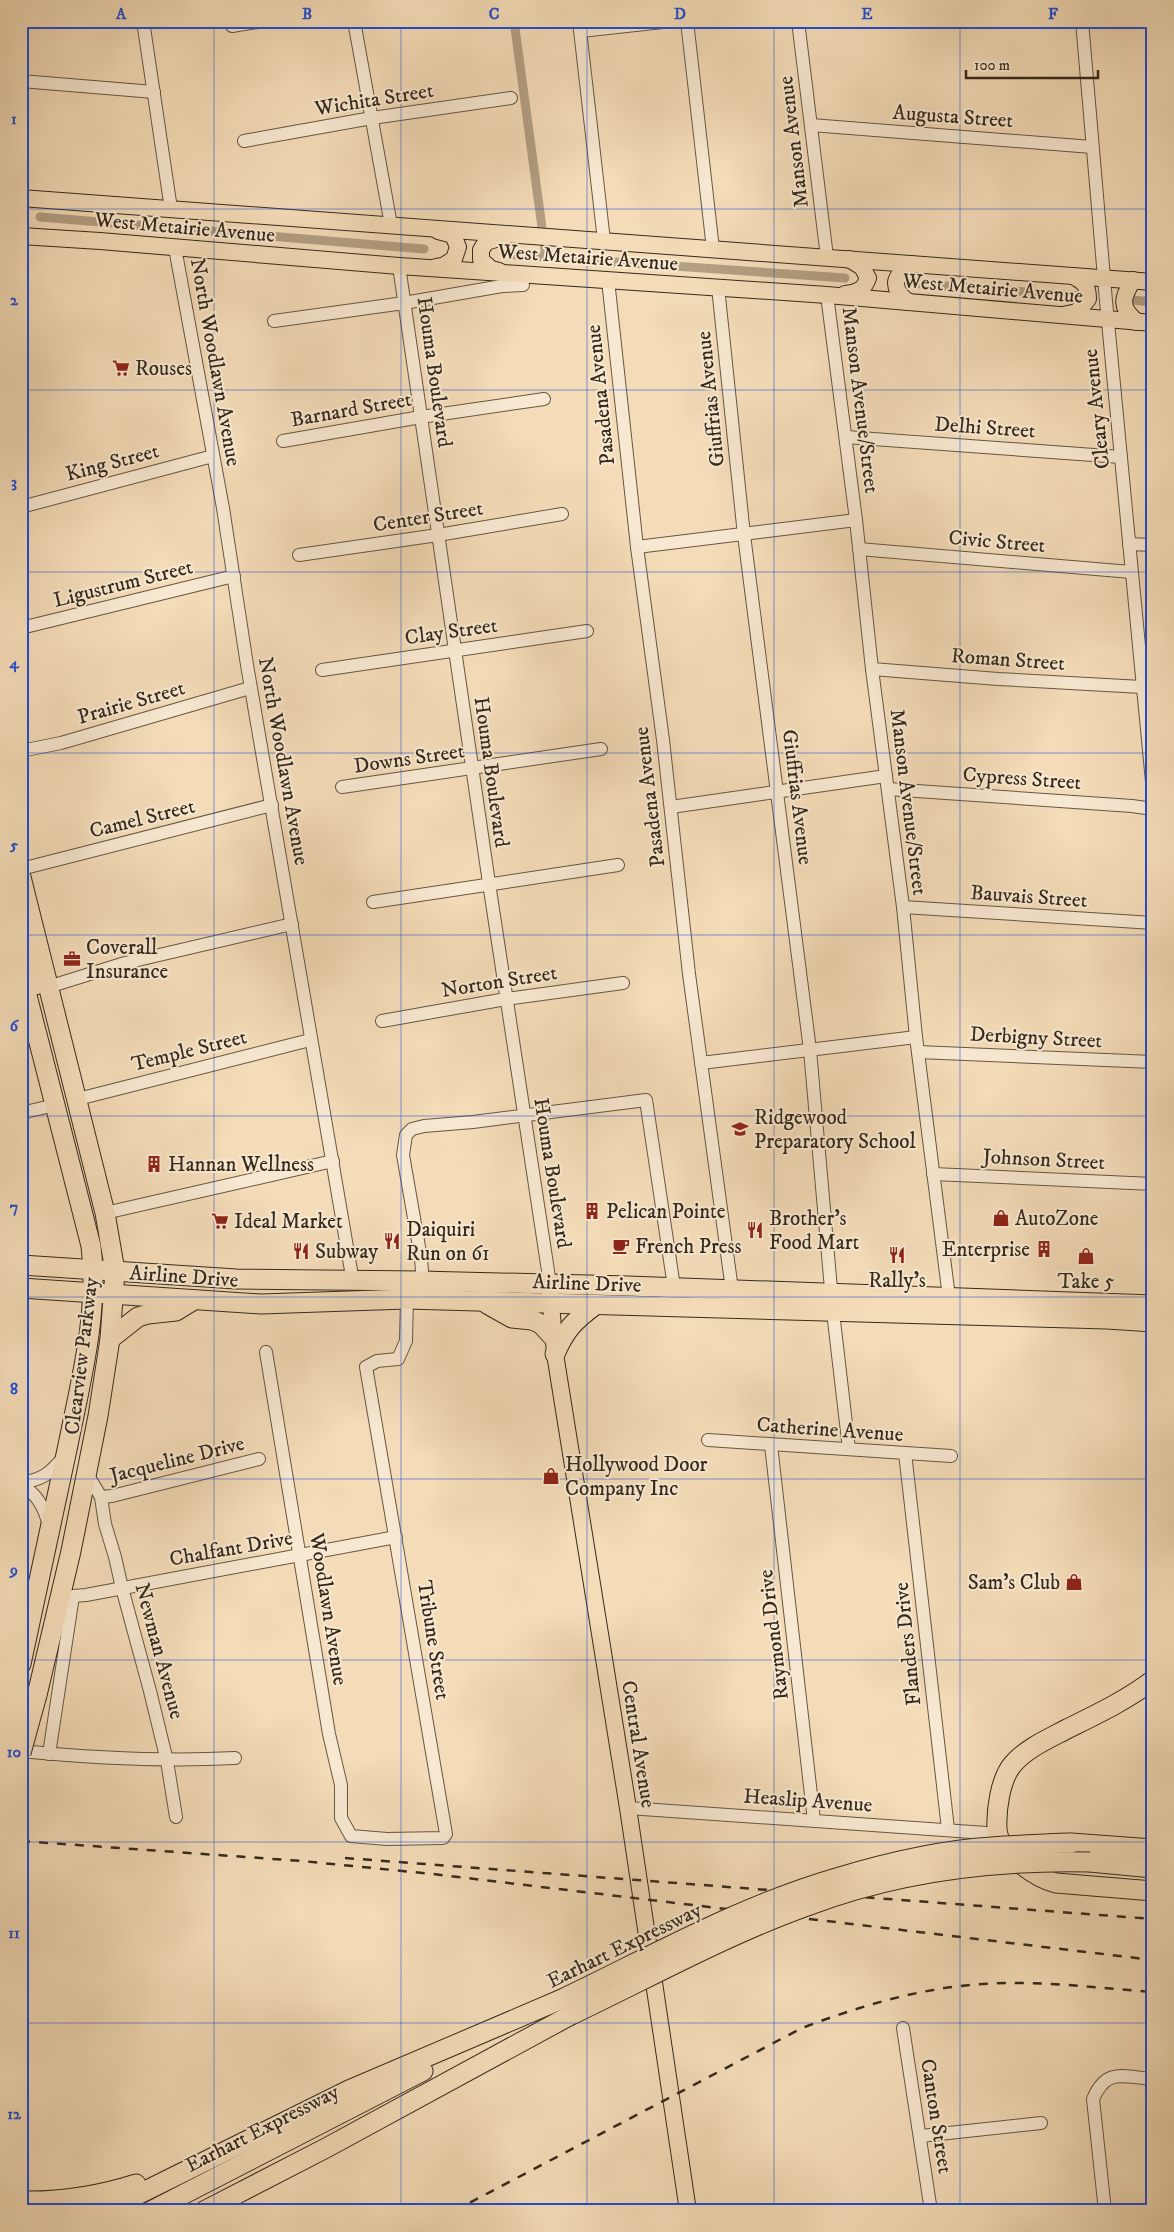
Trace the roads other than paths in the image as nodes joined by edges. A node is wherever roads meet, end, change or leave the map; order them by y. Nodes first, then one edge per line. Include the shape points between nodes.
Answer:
1 (143, 21) edge
2 (264, 21) edge
3 (354, 21) edge
4 (672, 21) edge
5 (687, 21) edge
6 (798, 21) edge
7 (1082, 21) edge
8 (232, 26) dead end
9 (580, 26) edge
10 (21, 81) edge
11 (154, 92) junction
12 (511, 98) dead end
13 (372, 118) junction
14 (811, 125) junction
15 (244, 141) dead end
16 (1092, 147) junction
17 (24, 199) edge
18 (171, 209) junction
19 (392, 224) junction
20 (426, 227) junction
21 (24, 235) edge
22 (523, 235) junction
23 (604, 241) junction
24 (175, 248) junction
25 (713, 249) junction
26 (826, 257) junction
27 (848, 259) junction
28 (912, 264) junction
29 (399, 266) junction
30 (427, 268) junction
31 (506, 273) junction
32 (1072, 276) junction
33 (1104, 278) junction
34 (608, 280) junction
35 (1133, 280) junction
36 (1153, 282) edge
37 (523, 285) dead end
38 (718, 287) junction
39 (832, 295) junction
40 (908, 302) junction
41 (404, 303) junction
42 (1061, 316) junction
43 (1108, 320) junction
44 (274, 321) dead end
45 (1145, 322) edge
46 (544, 399) dead end
47 (421, 417) junction
48 (846, 437) junction
49 (283, 441) dead end
50 (213, 456) junction
51 (1121, 458) junction
52 (21, 507) edge
53 (562, 514) dead end
54 (856, 520) junction
55 (438, 535) junction
56 (744, 535) junction
57 (1129, 544) junction
58 (1153, 545) edge
59 (637, 547) junction
60 (859, 550) junction
61 (299, 555) dead end
62 (1131, 572) junction
63 (234, 576) junction
64 (21, 628) edge
65 (587, 631) dead end
66 (454, 650) junction
67 (872, 669) junction
68 (322, 670) dead end
69 (1142, 687) junction
70 (250, 688) junction
71 (1149, 720) edge
72 (601, 749) dead end
73 (21, 751) edge
74 (472, 769) junction
75 (887, 782) junction
76 (342, 787) dead end
77 (777, 792) junction
78 (1153, 792) edge
79 (272, 805) junction
80 (671, 807) junction
81 (1153, 809) edge
82 (618, 864) dead end
83 (21, 869) edge
84 (21, 878) edge
85 (489, 883) junction
86 (373, 902) dead end
87 (903, 907) junction
88 (1153, 923) edge
89 (292, 924) junction
90 (21, 934) edge
91 (623, 983) dead end
92 (23, 984) edge
93 (48, 987) junction
94 (506, 999) junction
95 (382, 1021) dead end
96 (916, 1037) junction
97 (310, 1040) junction
98 (810, 1050) junction
99 (918, 1052) junction
100 (1153, 1062) edge
101 (701, 1063) junction
102 (78, 1099) junction
103 (55, 1105) junction
104 (21, 1113) edge
105 (524, 1114) junction
106 (333, 1161) junction
107 (933, 1174) junction
108 (1153, 1184) edge
109 (105, 1213) junction
110 (21, 1265) edge
111 (94, 1269) junction
112 (115, 1271) junction
113 (360, 1281) junction
114 (420, 1281) junction
115 (550, 1284) junction
116 (674, 1287) junction
117 (21, 1288) edge
118 (734, 1290) junction
119 (93, 1293) junction
120 (114, 1294) junction
121 (832, 1294) junction
122 (407, 1299) junction
123 (194, 1300) junction
124 (337, 1301) junction
125 (484, 1302) junction
126 (550, 1304) junction
127 (1153, 1305) edge
128 (594, 1306) junction
129 (950, 1306) junction
130 (732, 1310) junction
131 (833, 1312) junction
132 (1144, 1321) edge
133 (1153, 1327) edge
134 (110, 1340) junction
135 (554, 1346) junction
136 (266, 1352) dead end
137 (708, 1440) dead end
138 (772, 1445) junction
139 (849, 1449) junction
140 (905, 1453) junction
141 (65, 1456) junction
142 (951, 1456) dead end
143 (259, 1459) dead end
144 (87, 1474) junction
145 (21, 1484) edge
146 (101, 1497) junction
147 (50, 1532) junction
148 (396, 1537) junction
149 (300, 1556) junction
150 (122, 1588) junction
151 (21, 1664) edge
152 (1153, 1680) edge
153 (21, 1752) edge
154 (49, 1754) junction
155 (235, 1758) dead end
156 (167, 1761) junction
157 (628, 1808) junction
158 (176, 1817) dead end
159 (814, 1821) junction
160 (948, 1830) junction
161 (986, 1833) dead end
162 (387, 1839) joint
163 (1153, 1849) edge
164 (1153, 1868) edge
165 (1153, 1891) edge
166 (566, 2008) junction
167 (903, 2028) dead end
168 (1153, 2079) edge
169 (1041, 2123) dead end
170 (921, 2136) junction
171 (218, 2156) junction
172 (21, 2201) edge
173 (95, 2211) edge
174 (151, 2211) edge
175 (204, 2211) edge
176 (688, 2211) edge
177 (931, 2211) edge
178 (1105, 2211) edge

1 - 11 street
2 - 8 street
3 - 13 street
4 - 9 street
5 - 25 street
6 - 14 street, Manson Avenue
7 - 16 street, Cleary Avenue
9 - 23 street
10 - 11 street
11 - 18 street
12 - 13 street, Wichita Street
13 - 15 street, Wichita Street
13 - 19 street
14 - 16 street, Augusta Street
14 - 26 street, Manson Avenue
16 - 33 street, Cleary Avenue
17 - 18 main road, West Metairie Avenue
18 - 19 main road, West Metairie Avenue
19 - 20 main road, West Metairie Avenue
20 - 22 main road, West Metairie Avenue
20 - 30 main road via 453,236 458,247 454,259 443,266
21 - 24 main road, West Metairie Avenue
22 - 23 main road, West Metairie Avenue
22 - 31 main road via 500,236 486,242 481,250 481,260 491,269
23 - 25 main road, West Metairie Avenue
24 - 29 main road, West Metairie Avenue
24 - 50 street, North Woodlawn Avenue
25 - 26 main road, West Metairie Avenue
26 - 27 main road, West Metairie Avenue
27 - 28 main road, West Metairie Avenue
27 - 39 main road via 862,267 868,278 865,287 856,293
28 - 32 main road, West Metairie Avenue
28 - 40 main road via 902,270 895,285 900,296
29 - 30 main road, West Metairie Avenue
29 - 41 street, Houma Boulevard
30 - 31 main road, West Metairie Avenue
31 - 34 main road, West Metairie Avenue
32 - 33 main road, West Metairie Avenue
32 - 42 main road via 1085,283 1088,299 1077,312
33 - 35 main road, West Metairie Avenue
33 - 43 street, Cleary Avenue
34 - 38 main road, West Metairie Avenue
34 - 59 street, Pasadena Avenue
35 - 36 main road, West Metairie Avenue
35 - 45 main road via 1123,302 1129,315
37 - 41 street
38 - 39 main road, West Metairie Avenue
38 - 56 street, Giuffrias Avenue
39 - 40 main road, West Metairie Avenue
39 - 48 street, Manson Avenue/Street
40 - 42 main road, West Metairie Avenue
41 - 44 street
41 - 47 street, Houma Boulevard
42 - 43 main road, West Metairie Avenue
43 - 45 main road, West Metairie Avenue
43 - 51 street, Cleary Avenue
46 - 47 street, Barnard Street
47 - 49 street, Barnard Street
47 - 55 street, Houma Boulevard
48 - 51 street, Delhi Street
48 - 54 street, Manson Avenue/Street
50 - 52 street, King Street
50 - 63 street, North Woodlawn Avenue
51 - 57 street, Cleary Avenue
53 - 55 street, Center Street
54 - 56 street
54 - 60 street, Manson Avenue/Street
55 - 61 street, Center Street
55 - 66 street, Houma Boulevard
56 - 59 street
56 - 77 street, Giuffrias Avenue
57 - 58 street
57 - 62 street, Cleary Avenue
59 - 80 street, Pasadena Avenue
60 - 62 street, Civic Street
60 - 67 street, Manson Avenue/Street
62 - 69 street, Cleary Avenue
63 - 64 street, Ligustrum Street
63 - 70 street, North Woodlawn Avenue
65 - 66 street, Clay Street
66 - 68 street, Clay Street
66 - 74 street, Houma Boulevard
67 - 69 street, Roman Street
67 - 75 street, Manson Avenue/Street
69 - 71 street, Cleary Avenue
70 - 73 street, Prairie Street via 61,743
70 - 79 street, North Woodlawn Avenue
71 - 78 street, Cleary Avenue
72 - 74 street, Downs Street
74 - 76 street, Downs Street
74 - 85 street, Houma Boulevard
75 - 77 street, Cypress Street
75 - 81 street, Cypress Street
75 - 87 street, Manson Avenue/Street
77 - 80 street, Cypress Street
77 - 98 street, Giuffrias Avenue
79 - 83 street, Camel Street
79 - 89 street, North Woodlawn Avenue
80 - 101 street, Pasadena Avenue
82 - 85 street
84 - 93 highway, Clearview Parkway
85 - 86 street
85 - 94 street, Houma Boulevard
87 - 88 street, Bauvais Street
87 - 96 street, Manson Avenue/Street
89 - 93 street via 125,963
89 - 97 street, North Woodlawn Avenue
90 - 93 highway via 34,982 38,987
91 - 94 street, Norton Street
92 - 103 highway, Clearview Parkway
93 - 102 highway, Clearview Parkway
94 - 95 street, Norton Street
94 - 105 street, Houma Boulevard
96 - 98 street
96 - 99 street, Manson Avenue/Street
97 - 102 street, Temple Street
97 - 106 street, North Woodlawn Avenue
98 - 101 street
98 - 121 street, Giuffrias Avenue
99 - 100 street, Derbigny Street
99 - 107 street, Manson Avenue/Street
101 - 118 street, Pasadena Avenue
102 - 109 highway, Clearview Parkway
103 - 104 street
103 - 111 highway, Clearview Parkway
105 - 114 street via 424,1126 412,1129 406,1136 403,1155 421,1258
105 - 115 street, Houma Boulevard
105 - 116 street via 647,1101
106 - 109 street
106 - 113 street, North Woodlawn Avenue
107 - 108 street, Johnson Street
107 - 129 street, Manson Avenue/Street
109 - 112 highway, Clearview Parkway
110 - 111 highway, Airline Drive
111 - 112 highway, Airline Drive
111 - 119 highway, Clearview Parkway
112 - 113 highway, Airline Drive via 236,1279
112 - 120 highway, Clearview Parkway
113 - 114 highway, Airline Drive
113 - 124 highway via 339,1293
114 - 115 highway, Airline Drive
115 - 116 highway, Airline Drive
115 - 126 main road, Central Avenue
116 - 118 highway, Airline Drive
117 - 119 highway, Airline Drive
118 - 121 highway, Airline Drive
118 - 130 street, Pasadena Avenue
119 - 120 highway, Airline Drive
119 - 141 highway, Clearview Parkway via 89,1334
120 - 123 highway, Airline Drive
120 - 134 highway, Clearview Parkway
121 - 129 highway, Airline Drive
121 - 131 street, Giuffrias Avenue
122 - 124 highway, Airline Drive
122 - 125 highway, Airline Drive
122 - 148 street, Tribune Street via 406,1341 398,1359 377,1361 366,1367
123 - 124 highway, Airline Drive via 261,1304
123 - 134 highway via 176,1311 138,1317
125 - 126 highway, Airline Drive
125 - 135 highway via 512,1318 541,1324
126 - 128 highway, Airline Drive
126 - 135 main road, Central Avenue
127 - 129 highway, Airline Drive
128 - 130 highway, Airline Drive
128 - 135 highway via 575,1320
129 - 131 highway, Airline Drive
129 - 132 highway, Airline Drive
130 - 131 highway, Airline Drive
131 - 139 street, Giuffrias Avenue
132 - 133 highway, Airline Drive
134 - 144 highway, Clearview Parkway
135 - 157 main road, Central Avenue
136 - 149 street, Woodlawn Avenue
137 - 138 street, Catherine Avenue
138 - 139 street, Catherine Avenue
138 - 159 street, Raymond Drive
139 - 140 street, Catherine Avenue
140 - 142 street, Catherine Avenue
140 - 160 street, Flanders Drive
141 - 145 street via 49,1474
141 - 147 highway, Clearview Parkway
143 - 146 street, Jacqueline Drive
144 - 146 street, Jacqueline Drive
144 - 153 highway, Clearview Parkway, bridge
145 - 147 street via 41,1502
146 - 150 street, Newman Avenue
147 - 151 highway, Clearview Parkway
148 - 149 street, Chalfant Drive
148 - 162 street, Tribune Street via 446,1834 444,1838
149 - 150 street, Chalfant Drive
149 - 162 street, Woodlawn Avenue via 340,1785 341,1818 351,1836
150 - 154 street, Chalfant Drive via 73,1596
150 - 156 street, Newman Avenue
152 - 165 highway via 1036,1745 1012,1765 1001,1790 996,1813 997,1834 1004,1848 1044,1880 1056,1884
153 - 154 street
154 - 156 street
155 - 156 street
156 - 158 street, Newman Avenue
157 - 159 street, Heaslip Avenue
157 - 176 main road, Central Avenue
159 - 160 street, Heaslip Avenue
160 - 161 street, Heaslip Avenue
163 - 166 highway, Earhart Expressway, bridge via 1071,1843 990,1847 933,1855 835,1878 728,1919
164 - 166 highway, Earhart Expressway, bridge via 1045,1861 932,1872 882,1883 808,1905
166 - 171 highway via 349,2090
166 - 174 highway, Earhart Expressway
166 - 175 highway, Earhart Expressway via 326,2148
167 - 170 street, Canton Street
168 - 178 street via 1107,2078 1093,2099
169 - 170 street
170 - 177 street, Canton Street
171 - 172 highway via 114,2191 75,2199
171 - 173 highway via 125,2201

